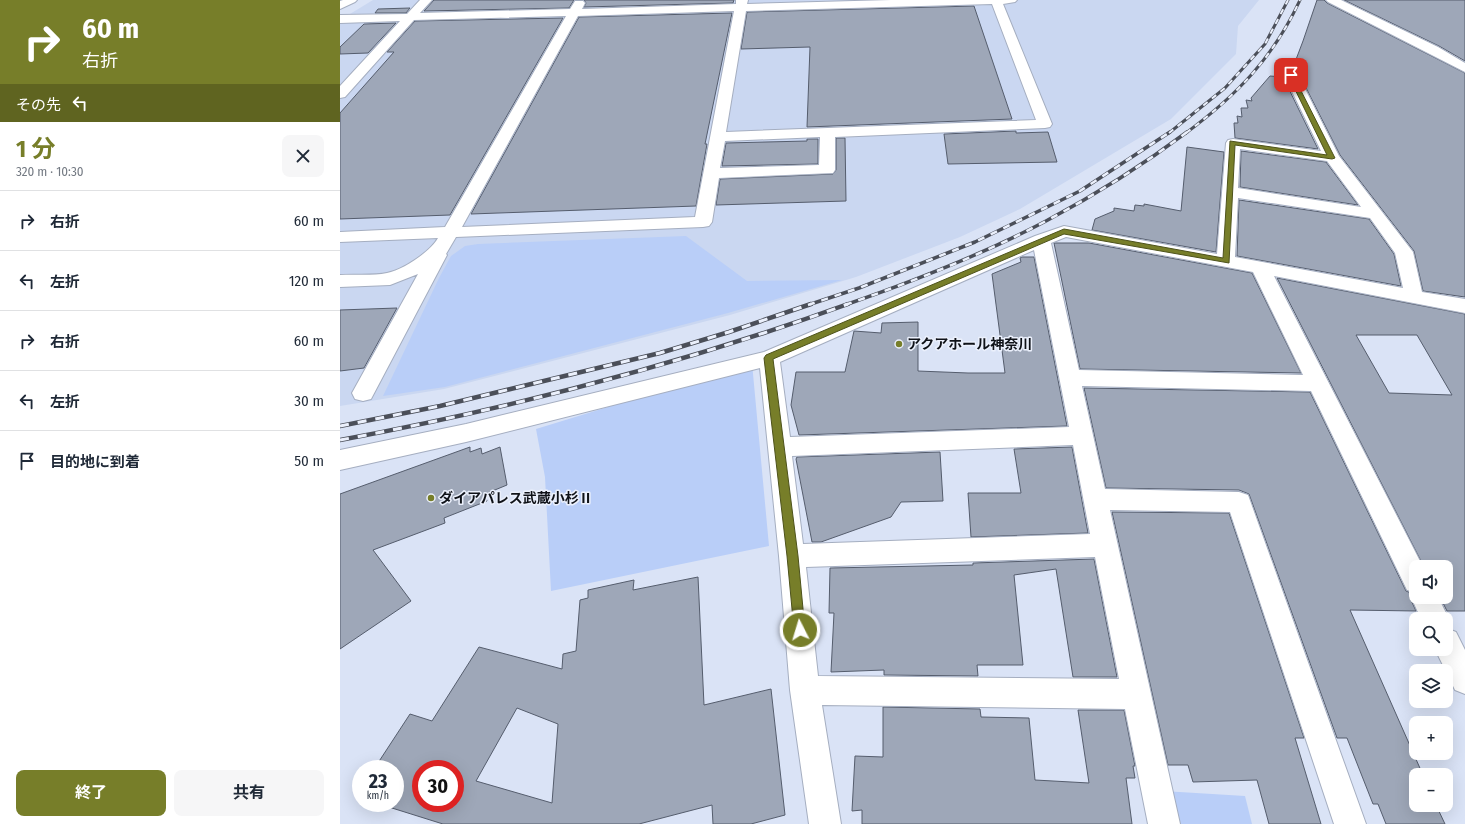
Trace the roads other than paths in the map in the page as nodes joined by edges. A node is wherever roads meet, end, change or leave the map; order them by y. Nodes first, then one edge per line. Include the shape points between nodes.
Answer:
1 (351, 0) edge
2 (426, 0) edge
3 (996, 0) edge
4 (1011, 0) edge
5 (1332, 0) edge
6 (903, 2) edge
7 (742, 4) edge
8 (340, 6) edge
9 (577, 6) edge
10 (411, 17) junction
11 (340, 19) edge
12 (1465, 68) edge
13 (1291, 75) dead end
14 (345, 84) edge
15 (340, 94) edge
16 (828, 133) junction
17 (718, 137) junction
18 (1332, 158) junction
19 (712, 173) junction
20 (1230, 192) junction
21 (1374, 214) junction
22 (340, 237) edge
23 (445, 240) junction
24 (1041, 240) junction
25 (1226, 261) junction
26 (1260, 267) junction
27 (340, 281) edge
28 (1414, 296) junction
29 (1465, 306) edge
30 (769, 358) junction
31 (1070, 378) junction
32 (1317, 383) junction
33 (363, 394) dead end
34 (1082, 436) junction
35 (779, 447) junction
36 (340, 460) edge
37 (1095, 499) junction
38 (1105, 545) junction
39 (792, 556) junction
40 (1409, 567) edge
41 (1453, 643) edge
42 (1465, 645) edge
43 (1453, 656) edge
44 (1465, 680) edge
45 (805, 690) junction
46 (1136, 694) junction
47 (825, 824) edge
48 (1164, 824) edge
49 (1350, 824) edge

1 - 8 street
2 - 10 street
3 - 4 street
3 - 6 street
3 - 16 street via 1045,124
5 - 12 street
6 - 7 street
7 - 9 street
7 - 17 street
9 - 10 street
9 - 23 street
10 - 11 street
10 - 14 street
13 - 18 street
14 - 15 street
16 - 17 street
16 - 19 street via 827,170
17 - 19 street
18 - 20 street via 1232,143
18 - 21 street
19 - 23 street via 704,222
20 - 21 street
20 - 25 street
21 - 28 street via 1404,252
22 - 23 street
23 - 27 street via 414,269 390,278
23 - 33 street
24 - 25 street via 1064,231
24 - 30 street
24 - 31 street
25 - 26 street
26 - 28 street
26 - 32 street
28 - 29 street
30 - 35 street
30 - 36 street via 466,433
31 - 32 street
31 - 34 street
32 - 40 street
34 - 35 street
34 - 37 street
35 - 39 street
37 - 38 street
37 - 49 street via 1239,502
38 - 39 street
38 - 46 street
39 - 45 street
41 - 42 street
43 - 44 street
45 - 46 street
45 - 47 street
46 - 48 street

